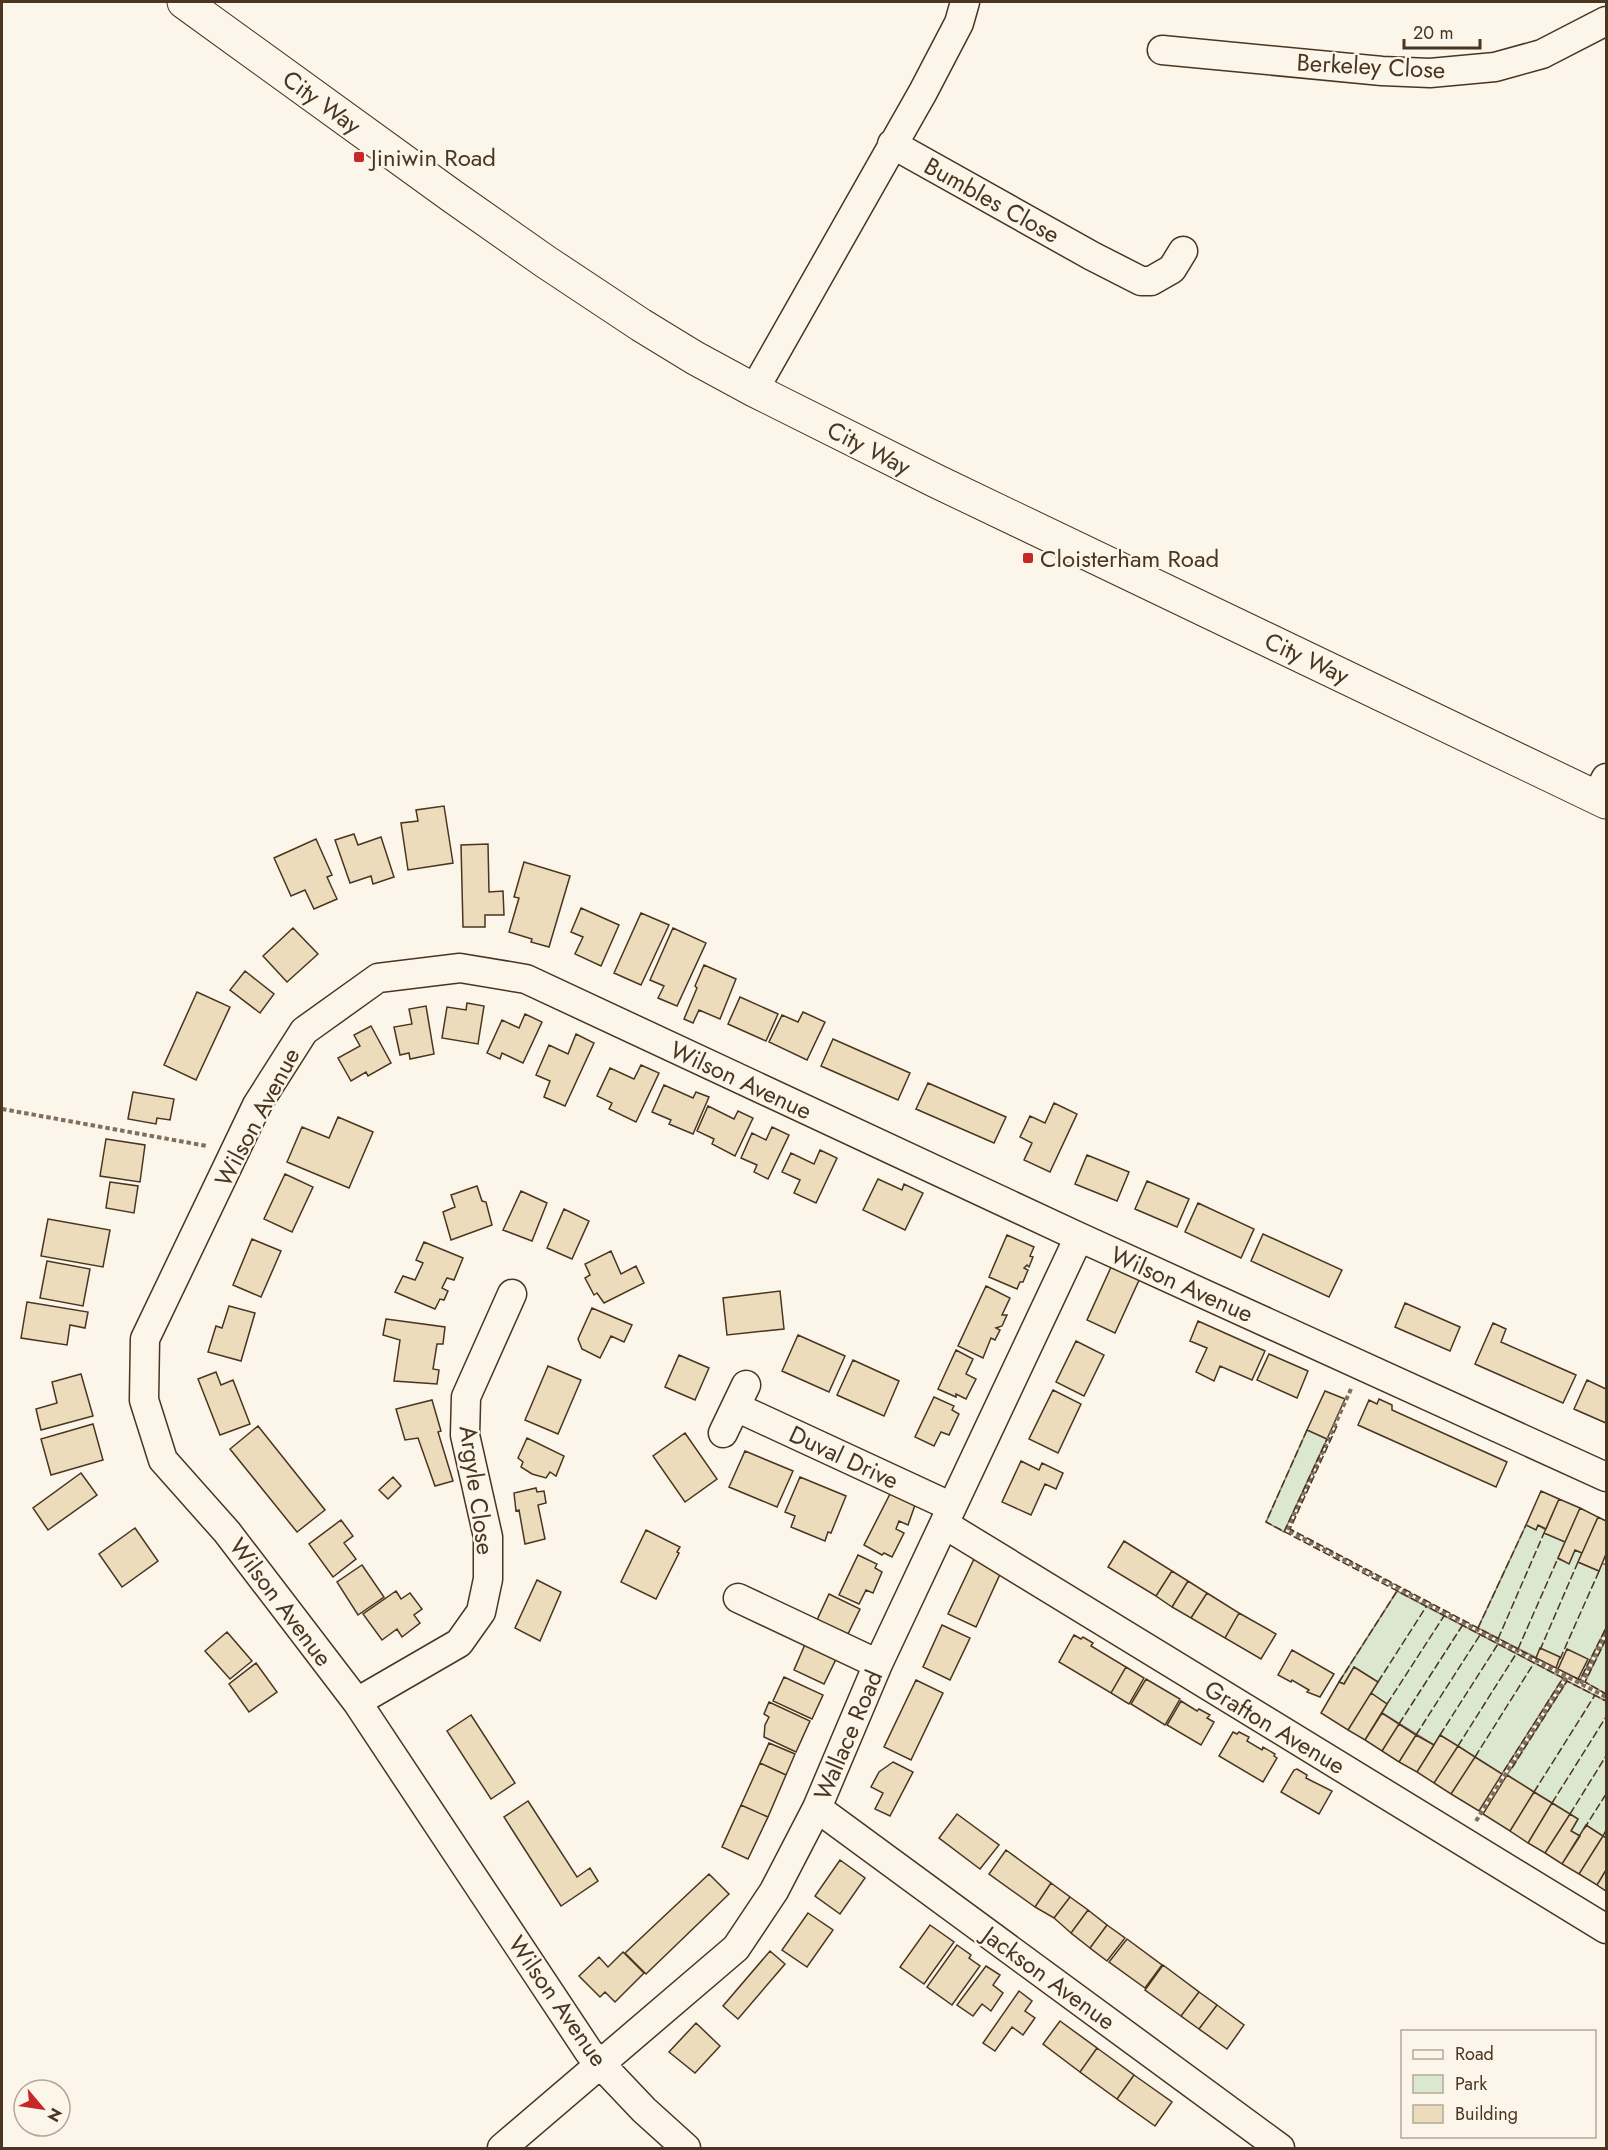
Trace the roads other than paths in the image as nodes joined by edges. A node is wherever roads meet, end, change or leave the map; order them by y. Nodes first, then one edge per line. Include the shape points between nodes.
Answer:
1 (184, 2) edge
2 (965, 2) edge
3 (1606, 21) edge
4 (1162, 50) dead end
5 (892, 144) junction
6 (1183, 251) dead end
7 (754, 390) junction
8 (1603, 793) edge
9 (1079, 1237) junction
10 (512, 1294) dead end
11 (723, 1433) dead end
12 (1606, 1477) edge
13 (948, 1516) junction
14 (738, 1598) dead end
15 (878, 1664) junction
16 (357, 1702) junction
17 (818, 1808) junction
18 (1606, 1929) edge
19 (600, 2065) junction
20 (502, 2148) edge
21 (686, 2148) edge
22 (1280, 2148) edge

1 - 7 main road, City Way via 546,262 650,330
2 - 5 street via 959,23
3 - 4 street, Berkeley Close via 1542,54 1495,67 1430,73
5 - 6 street, Bumbles Close via 1141,281 1151,281 1173,269
5 - 7 street
7 - 8 main road, City Way via 946,486
9 - 12 street, Wilson Avenue
9 - 13 street, Wallace Road
9 - 16 street, Wilson Avenue via 526,979 460,968 378,978 304,1030 257,1106 145,1339 144,1400 163,1460 227,1532
10 - 16 street, Argyle Close via 466,1397 465,1436 488,1537 488,1579 481,1612 459,1643
11 - 13 street, Duval Drive via 741,1396
13 - 15 street, Wallace Road
13 - 18 street, Grafton Avenue
14 - 15 street
15 - 17 street, Wallace Road
16 - 19 street, Wilson Avenue
17 - 19 street, Wallace Road via 774,1891 736,1948
17 - 22 street, Jackson Avenue
19 - 20 street, Wallace Road
19 - 21 street, Wilson Avenue

